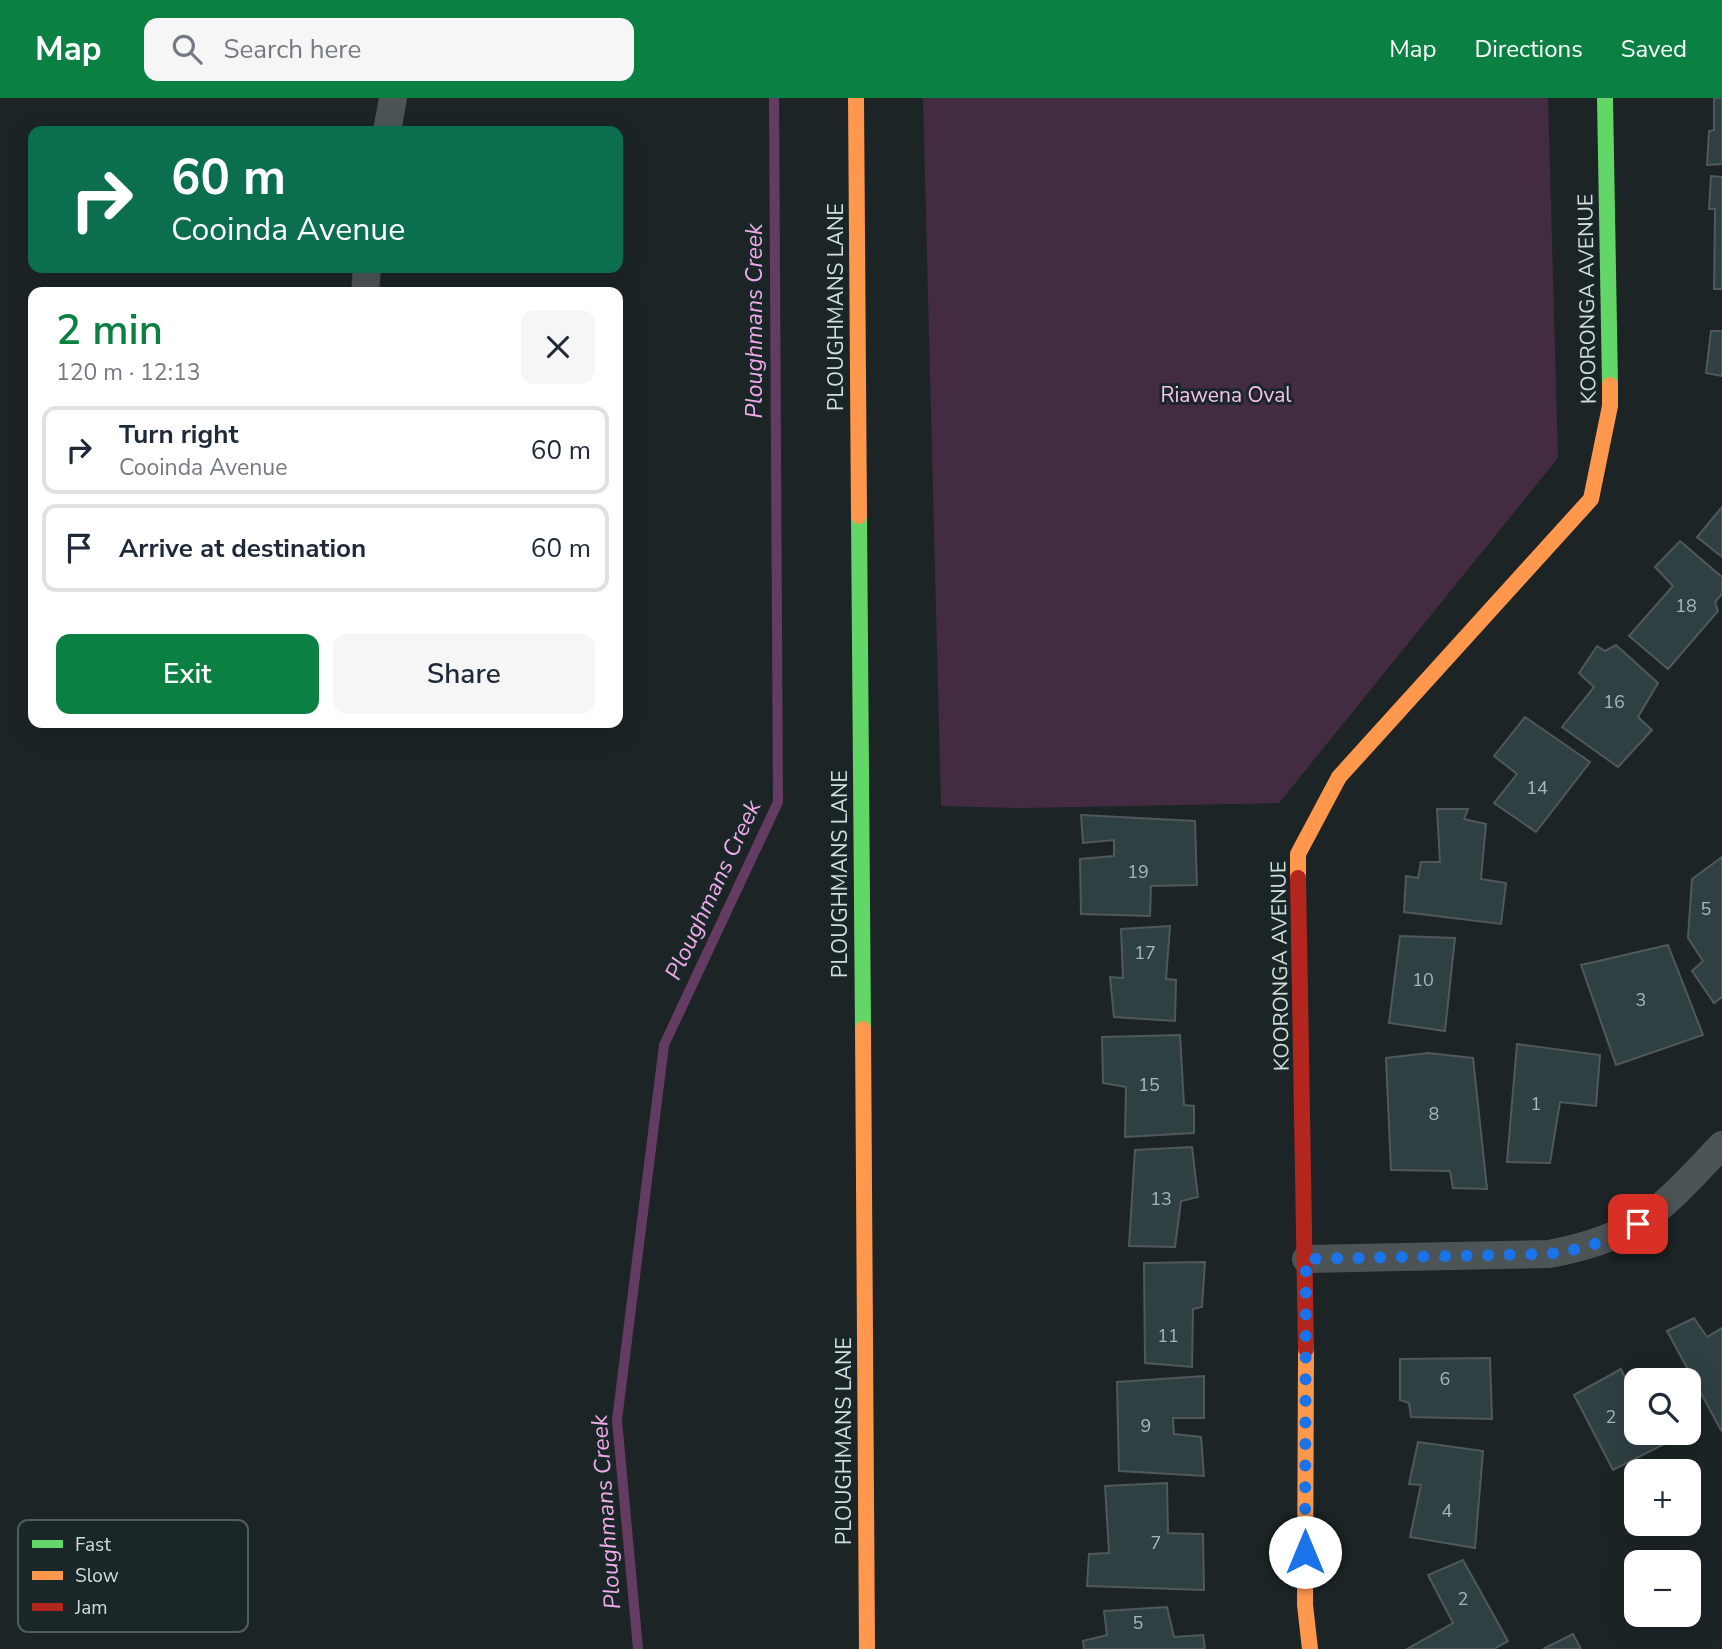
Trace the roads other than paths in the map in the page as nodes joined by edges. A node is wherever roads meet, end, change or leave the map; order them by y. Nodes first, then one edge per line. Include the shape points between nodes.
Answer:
1 (393, 98) edge
2 (856, 98) edge
3 (1605, 98) edge
4 (388, 126) edge
5 (1722, 1145) edge
6 (1306, 1259) junction
7 (867, 1649) edge
8 (1310, 1649) edge

1 - 4 street
2 - 7 street, PLOUGHMANS LANE
3 - 6 street, KOORONGA AVENUE via 1611,406 1591,499 1339,777 1297,854
5 - 6 street via 1651,1216 1588,1247 1549,1254
6 - 8 street, KOORONGA AVENUE via 1305,1605

